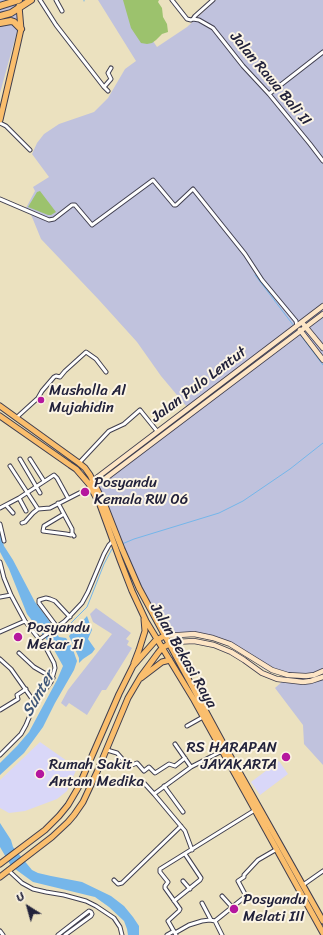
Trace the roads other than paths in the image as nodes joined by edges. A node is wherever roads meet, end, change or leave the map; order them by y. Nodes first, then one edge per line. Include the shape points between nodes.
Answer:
1 (31, 0) edge
2 (40, 0) edge
3 (56, 0) edge
4 (172, 0) edge
5 (213, 0) edge
6 (19, 3) edge
7 (0, 6) edge
8 (62, 11) dead end
9 (0, 16) edge
10 (193, 19) junction
11 (0, 23) edge
12 (20, 29) junction
13 (323, 52) edge
14 (111, 68) dead end
15 (104, 87) junction
16 (108, 91) dead end
17 (269, 94) junction
18 (0, 121) edge
19 (30, 150) dead end
20 (323, 160) edge
21 (0, 199) edge
22 (323, 306) edge
23 (323, 314) edge
24 (296, 321) junction
25 (302, 322) junction
26 (295, 327) junction
27 (306, 327) junction
28 (299, 332) junction
29 (323, 348) edge
30 (323, 360) edge
31 (106, 372) dead end
32 (0, 406) edge
33 (0, 416) edge
34 (16, 418) junction
35 (157, 431) junction
36 (20, 459) dead end
37 (30, 459) dead end
38 (79, 462) junction
39 (10, 466) dead end
40 (44, 481) junction
41 (91, 485) junction
42 (36, 487) junction
43 (27, 492) junction
44 (40, 493) dead end
45 (19, 498) junction
46 (68, 498) junction
47 (58, 504) junction
48 (6, 505) junction
49 (0, 508) edge
50 (38, 509) junction
51 (26, 511) dead end
52 (13, 513) dead end
53 (64, 514) junction
54 (0, 524) edge
55 (22, 524) dead end
56 (4, 541) dead end
57 (115, 541) junction
58 (120, 550) junction
59 (0, 562) edge
60 (2, 578) edge
61 (11, 595) junction
62 (0, 597) edge
63 (144, 616) junction
64 (70, 617) junction
65 (25, 620) junction
66 (57, 627) junction
67 (0, 632) edge
68 (194, 634) junction
69 (164, 636) junction
70 (40, 638) junction
71 (157, 639) junction
72 (194, 641) junction
73 (169, 644) junction
74 (162, 648) junction
75 (19, 653) dead end
76 (247, 655) junction
77 (170, 660) junction
78 (244, 660) junction
79 (1, 661) edge
80 (133, 666) junction
81 (323, 671) edge
82 (53, 678) junction
83 (323, 678) edge
84 (136, 683) junction
85 (26, 688) junction
86 (196, 699) junction
87 (36, 703) junction
88 (0, 710) edge
89 (203, 717) junction
90 (188, 726) dead end
91 (175, 744) dead end
92 (107, 750) junction
93 (222, 751) junction
94 (1, 753) edge
95 (185, 758) junction
96 (191, 767) junction
97 (144, 783) dead end
98 (164, 786) junction
99 (154, 794) junction
100 (255, 810) junction
101 (183, 812) dead end
102 (181, 826) junction
103 (277, 849) junction
104 (192, 850) junction
105 (185, 854) junction
106 (1, 863) edge
107 (9, 870) junction
108 (323, 871) edge
109 (0, 877) edge
110 (114, 880) dead end
111 (183, 881) dead end
112 (303, 885) junction
113 (190, 889) junction
114 (222, 896) dead end
115 (174, 901) junction
116 (202, 903) dead end
117 (232, 907) junction
118 (213, 921) junction
119 (323, 921) edge
120 (0, 931) edge
121 (175, 933) edge
122 (323, 934) edge
123 (3, 935) edge
124 (58, 935) edge
125 (65, 935) edge
126 (122, 935) edge
127 (167, 935) edge
128 (222, 935) edge

1 - 6 highway
2 - 15 street
3 - 8 street
4 - 10 street, Jalan Rawa Bali II via 187,19
5 - 10 street
6 - 7 highway
6 - 9 highway via 11,13
6 - 12 main road
10 - 17 street, Jalan Rawa Bali II via 213,28
11 - 12 highway via 11,21
12 - 18 main road
13 - 17 street
14 - 15 street via 108,72 111,79
15 - 16 street
17 - 20 street, Jalan Rawa Bali II
18 - 19 street
21 - 24 street via 49,220 75,205 92,226 153,180 174,205 194,189
22 - 25 street, Jalan Pulo Lentut
23 - 27 street, Jalan Pulo Lentut
24 - 25 street
24 - 26 street
25 - 26 street, Jalan Pulo Lentut
25 - 27 street
26 - 28 street
26 - 35 street, Jalan Pulo Lentut
27 - 28 street, Jalan Pulo Lentut
27 - 29 street
28 - 30 street
28 - 41 street, Jalan Pulo Lentut
31 - 34 street via 87,352 60,377 54,377 38,398
32 - 34 main road, Jalan Bekasi Raya
33 - 41 main road, Jalan Bekasi Raya via 76,469
34 - 38 main road, Jalan Bekasi Raya
35 - 38 street via 140,410 124,424 109,432
35 - 41 street, Jalan Pulo Lentut
36 - 42 street
37 - 40 street
38 - 41 main road, Jalan Bekasi Raya via 85,468
39 - 43 street
40 - 42 street
40 - 46 street via 55,475
41 - 46 street
41 - 57 main road, Jalan Bekasi Raya via 104,503
42 - 43 street
42 - 44 street
43 - 45 street
43 - 50 street
45 - 48 street
45 - 51 street
46 - 47 street
47 - 50 street
47 - 53 street
48 - 49 street
48 - 52 street
50 - 55 street
53 - 53 street via 73,534 44,532 44,526
54 - 56 street
57 - 58 main road, Jalan Bekasi Raya
57 - 64 street via 104,554 82,603
58 - 63 main road, Jalan Bekasi Raya via 120,560
58 - 69 main road, Jalan Bekasi Raya
59 - 60 street
60 - 61 street
61 - 62 street
61 - 65 street
63 - 71 main road, Jalan Bekasi Raya
63 - 80 main road via 145,631
64 - 66 street
64 - 66 street via 55,601 46,598 39,600
65 - 67 street
65 - 70 street
66 - 70 street
68 - 69 street
68 - 72 street
68 - 76 street via 220,640
69 - 71 main road
69 - 73 main road, Jalan Bekasi Raya
70 - 82 street via 54,663
71 - 74 main road, Jalan Bekasi Raya
71 - 80 main road
72 - 73 street
72 - 78 street via 223,648
73 - 74 main road
73 - 86 main road, Jalan Bekasi Raya
74 - 77 main road, Jalan Bekasi Raya
74 - 84 main road
75 - 82 street via 34,667
76 - 78 street
76 - 81 street via 272,670 288,675 306,676
77 - 84 main road via 162,662
77 - 86 main road, Jalan Bekasi Raya
78 - 83 street via 277,679 303,682
79 - 85 street
80 - 106 main road via 75,794 45,830
82 - 87 street
84 - 92 main road
85 - 87 street
85 - 88 street via 17,695 18,699
86 - 89 main road, Jalan Bekasi Raya
86 - 112 main road, Jalan Bekasi Raya
87 - 94 street via 21,734
89 - 90 street
89 - 93 main road, Jalan Bekasi Raya
91 - 95 street
92 - 95 street via 117,754 125,762 129,761 132,765 138,763 144,771 150,768 154,773 168,764 175,766
92 - 107 main road via 83,802 74,815 52,837
93 - 96 street
93 - 100 main road, Jalan Bekasi Raya
95 - 96 street
96 - 98 street
97 - 99 street
98 - 99 street
98 - 101 street
99 - 102 street
100 - 103 main road, Jalan Bekasi Raya
100 - 104 street
102 - 104 street
102 - 110 street via 122,883 118,884
103 - 117 street via 257,861 239,881 246,896
103 - 122 main road, Jalan Bekasi Raya
104 - 105 street
105 - 113 street via 201,878
105 - 115 street via 160,871 168,882 165,888
107 - 109 main road
107 - 126 street via 22,883 33,889 64,895 96,906 114,918
108 - 112 street
111 - 113 street
112 - 119 main road, Jalan Bekasi Raya
113 - 115 street
114 - 117 street
115 - 121 street via 180,909 168,921
116 - 118 street
117 - 118 street
118 - 121 street via 189,926
118 - 128 street
120 - 123 street
121 - 127 street
124 - 125 street via 91,912 91,916

